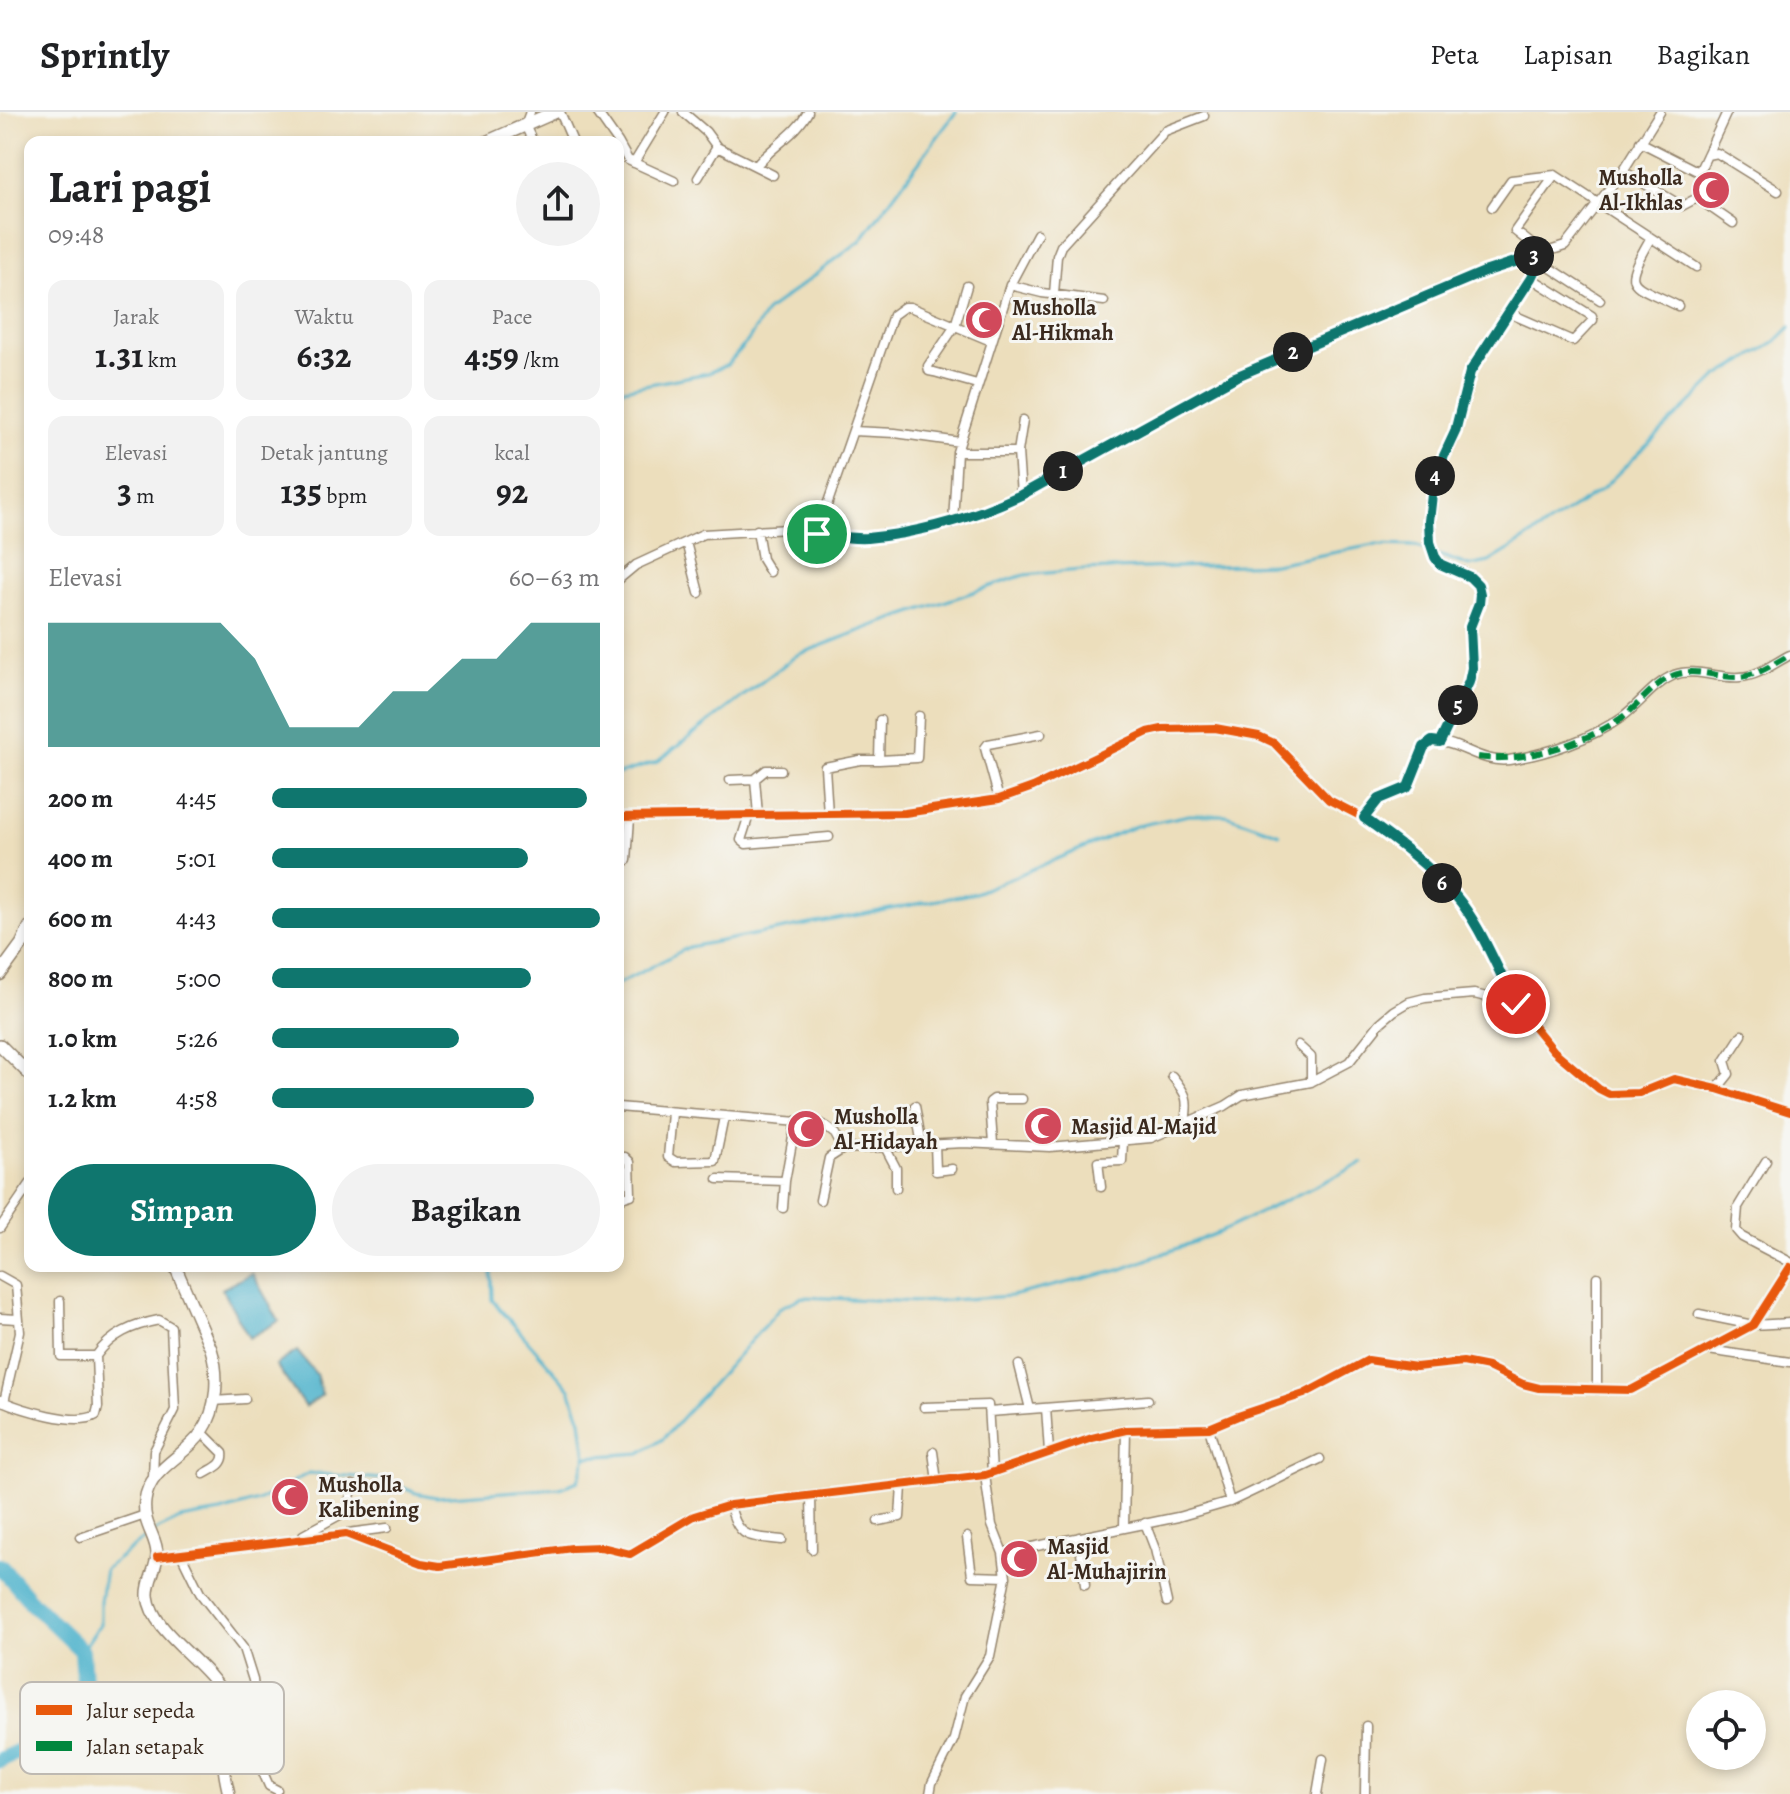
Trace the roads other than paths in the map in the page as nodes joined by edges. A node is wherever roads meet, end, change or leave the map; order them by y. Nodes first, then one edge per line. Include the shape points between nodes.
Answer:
1 (558, 112) edge
2 (597, 112) edge
3 (665, 112) edge
4 (683, 112) edge
5 (808, 112) edge
6 (1660, 112) edge
7 (1727, 112) edge
8 (1204, 116) dead end
9 (528, 118) edge
10 (497, 136) edge
11 (570, 136) edge
12 (614, 136) edge
13 (1640, 142) junction
14 (717, 147) junction
15 (624, 153) edge
16 (1707, 155) junction
17 (634, 163) junction
18 (756, 166) junction
19 (1623, 171) junction
20 (773, 175) dead end
21 (1555, 175) junction
22 (698, 178) dead end
23 (674, 181) dead end
24 (1778, 191) dead end
25 (1599, 202) junction
26 (1492, 207) dead end
27 (1733, 223) dead end
28 (1037, 234) dead end
29 (1650, 239) junction
30 (1541, 257) junction
31 (1696, 267) dead end
32 (1531, 278) junction
33 (1010, 285) junction
34 (967, 286) dead end
35 (1054, 294) junction
36 (1600, 300) dead end
37 (1104, 301) dead end
38 (1678, 306) dead end
39 (1509, 313) junction
40 (955, 326) junction
41 (991, 341) junction
42 (977, 384) junction
43 (1023, 420) dead end
44 (853, 431) junction
45 (960, 442) junction
46 (957, 452) junction
47 (1018, 452) junction
48 (1021, 495) junction
49 (953, 523) junction
50 (757, 530) junction
51 (817, 534) junction
52 (686, 542) junction
53 (770, 572) dead end
54 (624, 575) edge
55 (699, 593) dead end
56 (1790, 655) edge
57 (919, 716) dead end
58 (880, 720) dead end
59 (1041, 734) dead end
60 (1440, 742) junction
61 (879, 760) junction
62 (781, 770) dead end
63 (755, 779) junction
64 (730, 780) dead end
65 (999, 799) junction
66 (828, 814) junction
67 (754, 815) junction
68 (624, 818) edge
69 (630, 818) junction
70 (1364, 818) junction
71 (829, 837) dead end
72 (627, 860) dead end
73 (24, 940) edge
74 (0, 974) edge
75 (1516, 1004) junction
76 (1742, 1035) dead end
77 (0, 1045) edge
78 (1298, 1045) dead end
79 (24, 1069) edge
80 (1172, 1076) dead end
81 (1311, 1082) junction
82 (1717, 1089) junction
83 (1022, 1099) dead end
84 (915, 1106) dead end
85 (624, 1108) edge
86 (1790, 1112) edge
87 (672, 1113) junction
88 (724, 1117) junction
89 (796, 1121) junction
90 (1185, 1122) junction
91 (1123, 1142) junction
92 (935, 1144) junction
93 (993, 1144) junction
94 (922, 1145) junction
95 (885, 1147) junction
96 (843, 1149) junction
97 (624, 1157) edge
98 (1766, 1161) dead end
99 (952, 1169) dead end
100 (718, 1179) dead end
101 (785, 1181) junction
102 (1101, 1187) dead end
103 (896, 1188) dead end
104 (24, 1193) edge
105 (624, 1197) edge
106 (820, 1200) dead end
107 (783, 1208) dead end
108 (0, 1228) edge
109 (1790, 1265) edge
110 (178, 1272) edge
111 (0, 1276) edge
112 (1597, 1277) dead end
113 (60, 1301) dead end
114 (1699, 1314) dead end
115 (0, 1318) edge
116 (17, 1319) junction
117 (1790, 1323) edge
118 (1753, 1325) junction
119 (1708, 1350) junction
120 (96, 1356) junction
121 (1790, 1362) edge
122 (1019, 1365) dead end
123 (1597, 1390) junction
124 (245, 1399) dead end
125 (1148, 1400) dead end
126 (2, 1401) edge
127 (213, 1401) junction
128 (924, 1407) dead end
129 (1046, 1408) junction
130 (1030, 1409) junction
131 (989, 1412) junction
132 (1209, 1428) junction
133 (1126, 1430) junction
134 (202, 1432) junction
135 (933, 1452) dead end
136 (1049, 1452) junction
137 (1320, 1459) dead end
138 (204, 1474) dead end
139 (989, 1474) junction
140 (153, 1479) junction
141 (937, 1481) junction
142 (353, 1485) dead end
143 (902, 1486) junction
144 (811, 1495) junction
145 (1230, 1502) junction
146 (730, 1505) junction
147 (145, 1515) junction
148 (878, 1521) dead end
149 (1145, 1523) junction
150 (1124, 1527) junction
151 (387, 1528) dead end
152 (346, 1534) junction
153 (80, 1537) dead end
154 (967, 1537) dead end
155 (1079, 1537) junction
156 (300, 1538) junction
157 (782, 1540) dead end
158 (154, 1545) junction
159 (812, 1549) dead end
160 (1003, 1553) junction
161 (181, 1554) junction
162 (1006, 1577) junction
163 (1085, 1585) dead end
164 (1167, 1602) dead end
165 (215, 1682) edge
166 (253, 1682) edge
167 (1366, 1726) dead end
168 (1323, 1759) dead end
169 (226, 1774) edge
170 (264, 1774) edge
171 (277, 1790) dead end
172 (229, 1794) edge
173 (930, 1794) edge
174 (1317, 1794) edge
175 (1365, 1794) edge

1 - 9 main road
1 - 11 street
2 - 12 street
3 - 17 street
4 - 14 street
5 - 18 street via 801,126
6 - 13 street
7 - 16 street
8 - 35 street via 1165,131 1061,246
9 - 10 main road
13 - 16 street via 1699,172
13 - 19 street
14 - 18 street
14 - 22 street
15 - 17 street
16 - 24 street via 1717,153
17 - 23 street
18 - 20 street
19 - 25 street
19 - 27 street via 1682,206 1697,198
21 - 25 street
21 - 26 street via 1511,180
21 - 30 street via 1515,231
25 - 29 street
25 - 30 street via 1565,246
28 - 33 street
29 - 31 street
29 - 38 street via 1632,279
30 - 32 street
30 - 36 street
30 - 48 street via 1484,272 1235,377
32 - 39 street
32 - 39 street via 1593,320 1573,341
33 - 35 street
33 - 41 street
34 - 40 street
35 - 37 street
39 - 60 street via 1470,372 1458,423 1433,486 1429,521 1435,557 1470,577 1480,594 1470,627 1469,682
40 - 41 street
40 - 42 street via 929,371
40 - 44 street via 910,307 893,315
41 - 42 street
42 - 45 street
43 - 47 street
44 - 45 street
44 - 51 street
45 - 46 street
46 - 47 street
46 - 49 street
47 - 48 street
48 - 49 street
49 - 51 street via 864,538
50 - 51 street
50 - 52 street via 703,534
50 - 53 street
52 - 54 street
52 - 55 street
56 - 60 street via 1741,677 1693,672 1669,677 1600,731 1511,759 1478,757
57 - 61 street via 917,758
58 - 61 street
59 - 65 street via 985,748
60 - 70 street via 1424,747 1408,787 1379,799
61 - 66 street via 825,767
62 - 63 street via 766,770
63 - 64 street
63 - 67 street
65 - 66 street via 905,813
65 - 70 street via 1148,732 1215,728 1274,743 1329,800
66 - 67 street
67 - 69 street
67 - 71 street via 741,840 746,844
68 - 69 street
69 - 72 street
70 - 75 street via 1455,895
73 - 74 main road
75 - 81 street via 1474,994 1409,1002 1380,1023 1349,1062
75 - 82 street via 1554,1051 1609,1094 1639,1093 1674,1079
76 - 82 street via 1725,1061 1729,1074
77 - 79 street
78 - 81 street via 1311,1057
80 - 90 street via 1188,1102
81 - 90 street via 1242,1095
82 - 86 street
83 - 93 street via 990,1102
84 - 94 street
85 - 87 street
87 - 88 street
87 - 88 street via 668,1157 676,1162 715,1161
88 - 89 street
89 - 96 street via 829,1127
89 - 101 street
90 - 91 street via 1151,1138
91 - 93 street
91 - 102 street via 1122,1161 1098,1162
92 - 93 street
92 - 94 street
92 - 99 street via 936,1171
94 - 95 street
95 - 96 street
95 - 103 street via 896,1168
96 - 106 street via 829,1158
97 - 105 street via 630,1162 631,1195
98 - 109 street via 1738,1207 1736,1230
100 - 101 street
101 - 107 street
104 - 108 street
109 - 118 street
110 - 127 street via 215,1360
111 - 116 street via 16,1285
112 - 123 street
113 - 120 street via 61,1356
114 - 118 street
115 - 116 street
116 - 126 street via 20,1332
117 - 118 street
118 - 119 street
119 - 121 street
119 - 123 street via 1631,1390
120 - 126 street via 98,1407 92,1418 50,1415
120 - 140 street via 113,1336 133,1327 159,1320 171,1327 175,1410 154,1451
122 - 130 street
123 - 132 street via 1539,1388 1463,1362 1416,1367 1368,1360 1304,1394
124 - 127 street
125 - 129 street
127 - 134 street
128 - 131 street via 988,1405
129 - 130 street
129 - 136 street
130 - 131 street
131 - 139 street
132 - 133 street
132 - 145 street
133 - 136 street
133 - 150 street
134 - 138 street via 224,1458
134 - 140 street
135 - 141 street
136 - 139 street
137 - 145 street
139 - 141 street
139 - 160 street via 992,1525
140 - 147 street
141 - 143 street
142 - 156 street via 347,1511
143 - 144 street
143 - 148 street via 900,1517
144 - 146 street
144 - 159 street
145 - 149 street
146 - 152 street via 694,1516 630,1554 572,1548 440,1566
146 - 157 street via 738,1530
147 - 153 street
147 - 158 street
149 - 150 street
149 - 164 street
150 - 155 street
151 - 152 street
152 - 156 street
154 - 162 street via 972,1576
155 - 160 street
155 - 163 street
156 - 161 street
158 - 161 street
158 - 165 street via 151,1608
160 - 162 street
161 - 166 street via 200,1593 243,1648
162 - 173 street via 990,1656 965,1696 954,1739
167 - 175 street
168 - 174 street
169 - 172 street
170 - 171 street

